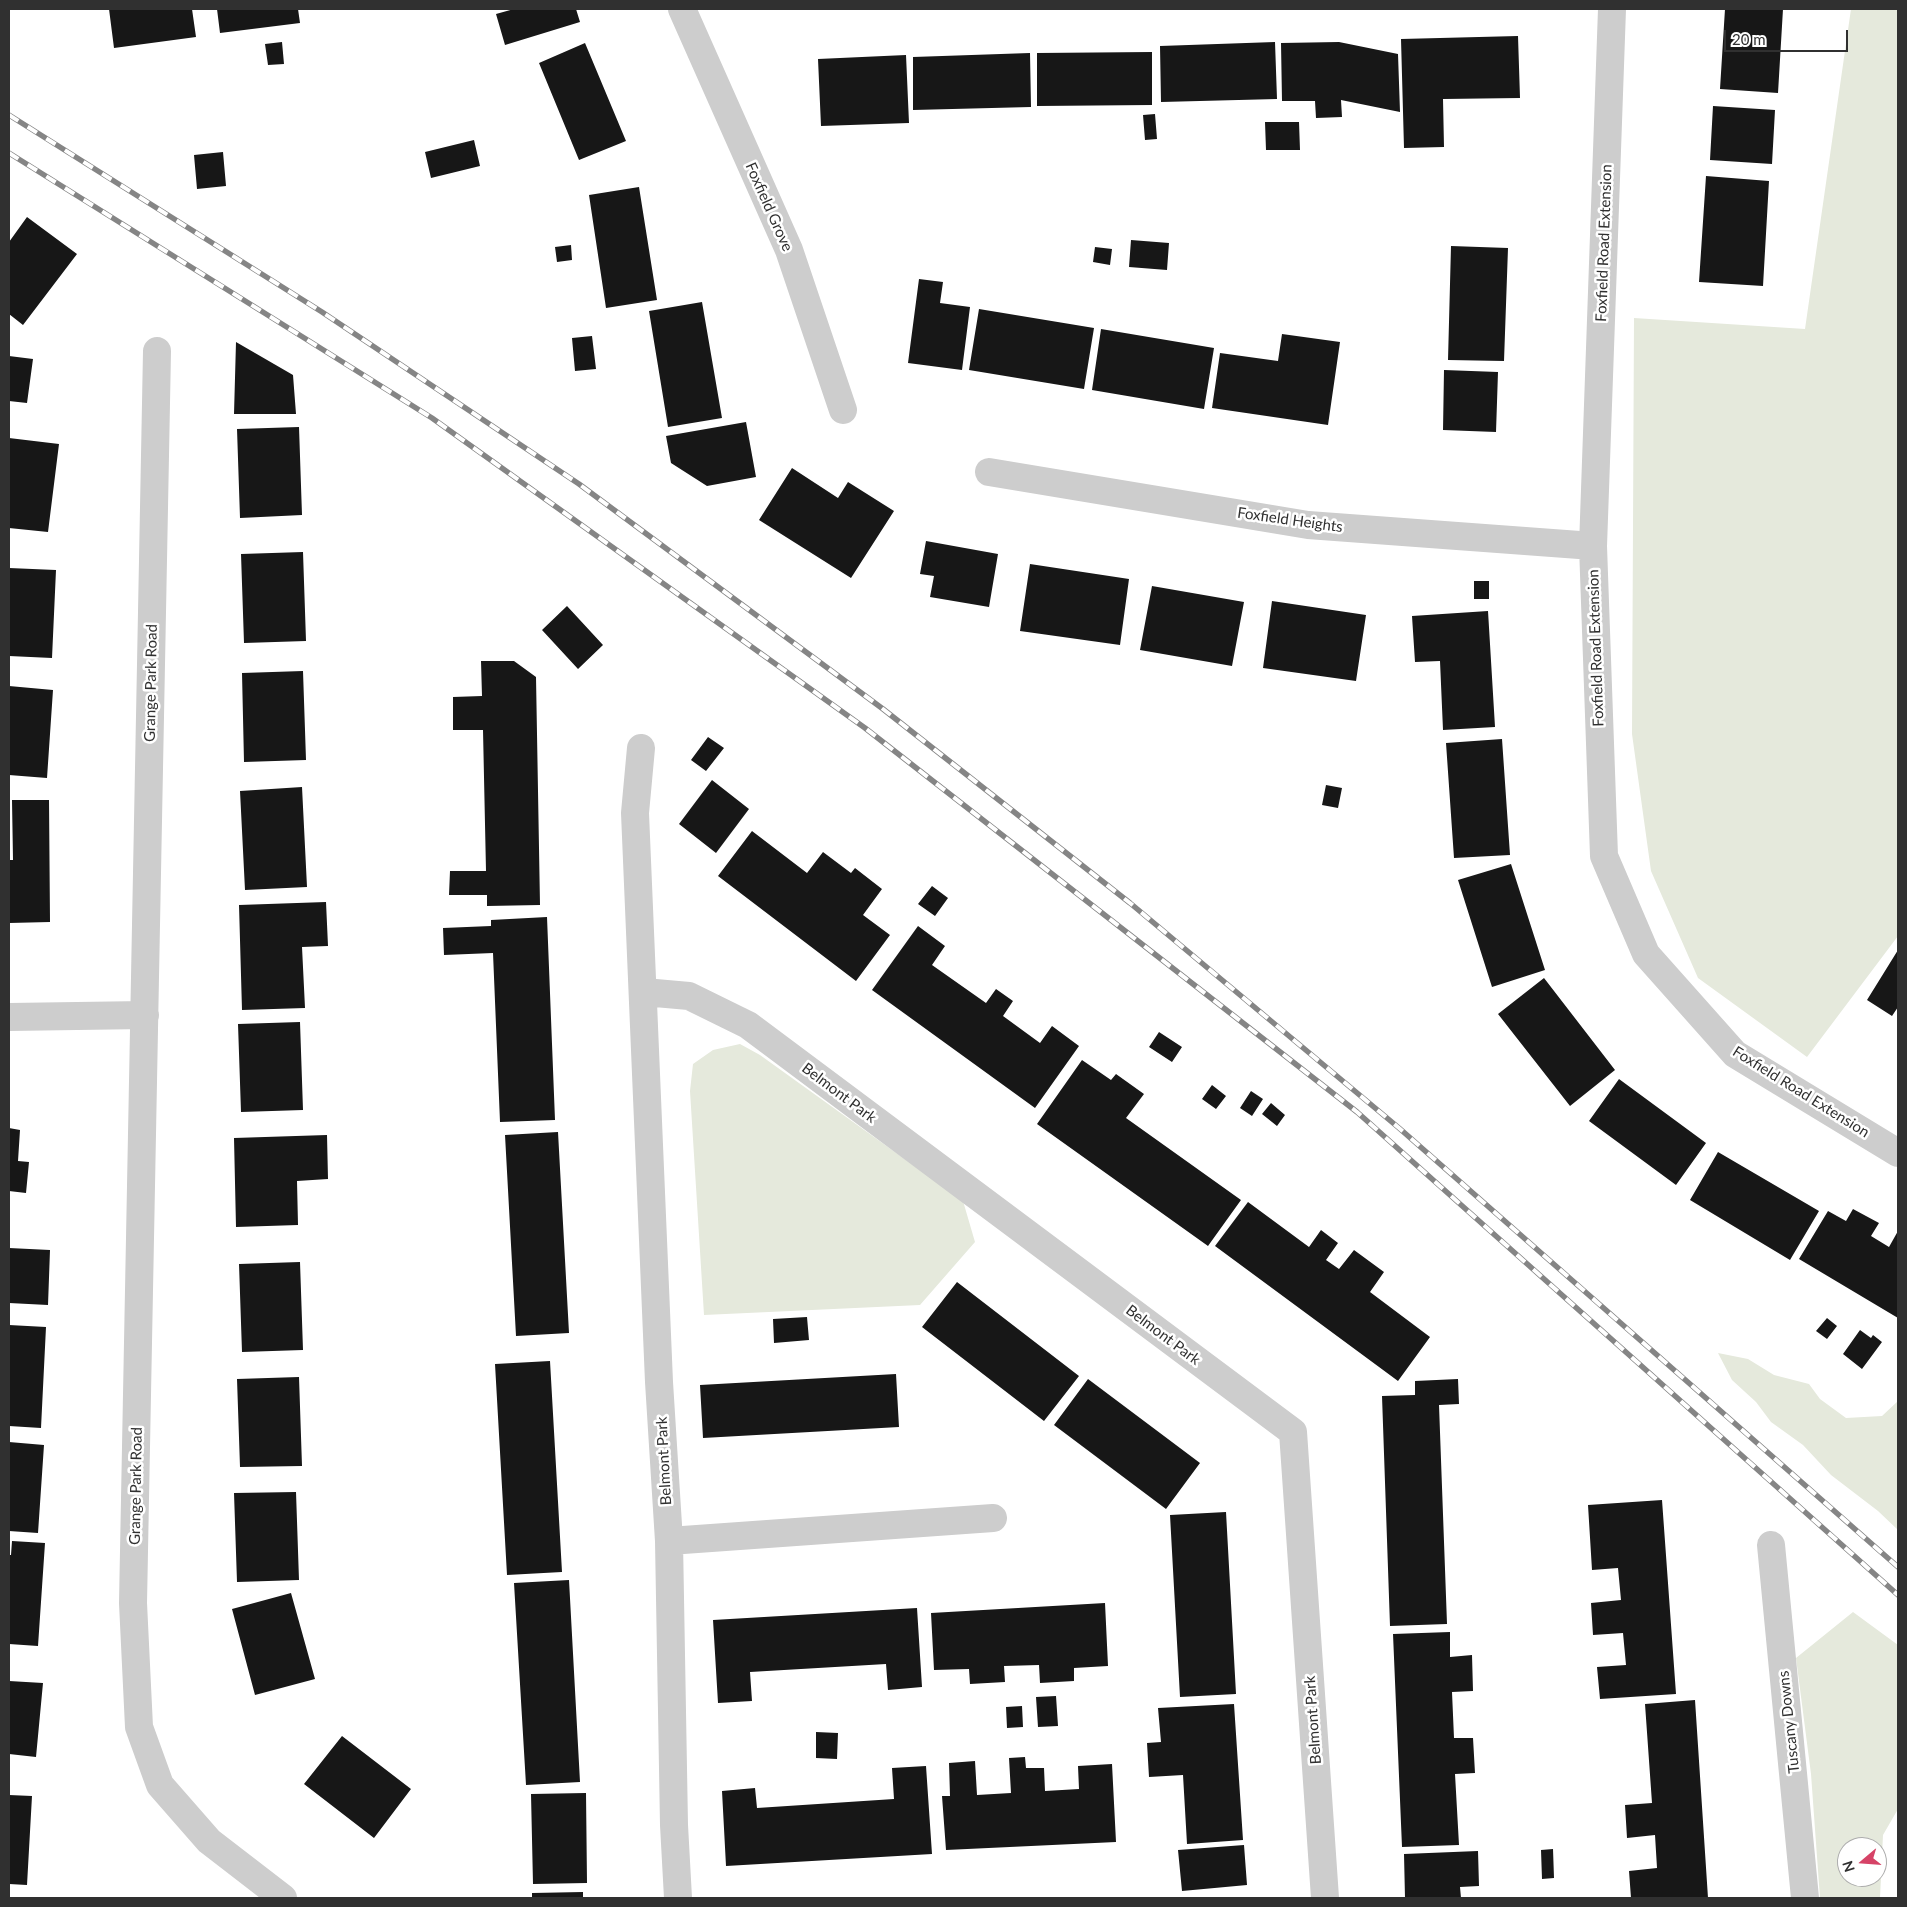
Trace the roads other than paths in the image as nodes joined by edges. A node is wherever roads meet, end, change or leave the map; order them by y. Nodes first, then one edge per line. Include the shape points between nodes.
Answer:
1 (1612, 9) edge
2 (690, 11) edge
3 (157, 351) dead end
4 (843, 410) dead end
5 (989, 472) dead end
6 (1593, 546) junction
7 (641, 748) dead end
8 (644, 992) junction
9 (145, 1015) junction
10 (9, 1017) edge
11 (1898, 1153) edge
12 (993, 1518) dead end
13 (669, 1540) junction
14 (1771, 1545) dead end
15 (283, 1898) edge
16 (678, 1898) edge
17 (1325, 1898) edge
18 (1805, 1898) edge

1 - 6 street, Foxfield Road Extension
2 - 4 street, Foxfield Grove via 789,250
3 - 9 street, Grange Park Road
5 - 6 street, Foxfield Heights via 1308,525
6 - 11 street, Foxfield Road Extension via 1604,856 1646,954 1736,1054
7 - 8 street, Belmont Park via 635,813
8 - 13 street, Belmont Park
8 - 17 street, Belmont Park via 689,996 748,1025 1293,1432
9 - 10 street
9 - 15 street, Grange Park Road via 133,1604 139,1727 160,1785 209,1841
12 - 13 street
13 - 16 street, Belmont Park
14 - 18 street, Tuscany Downs

